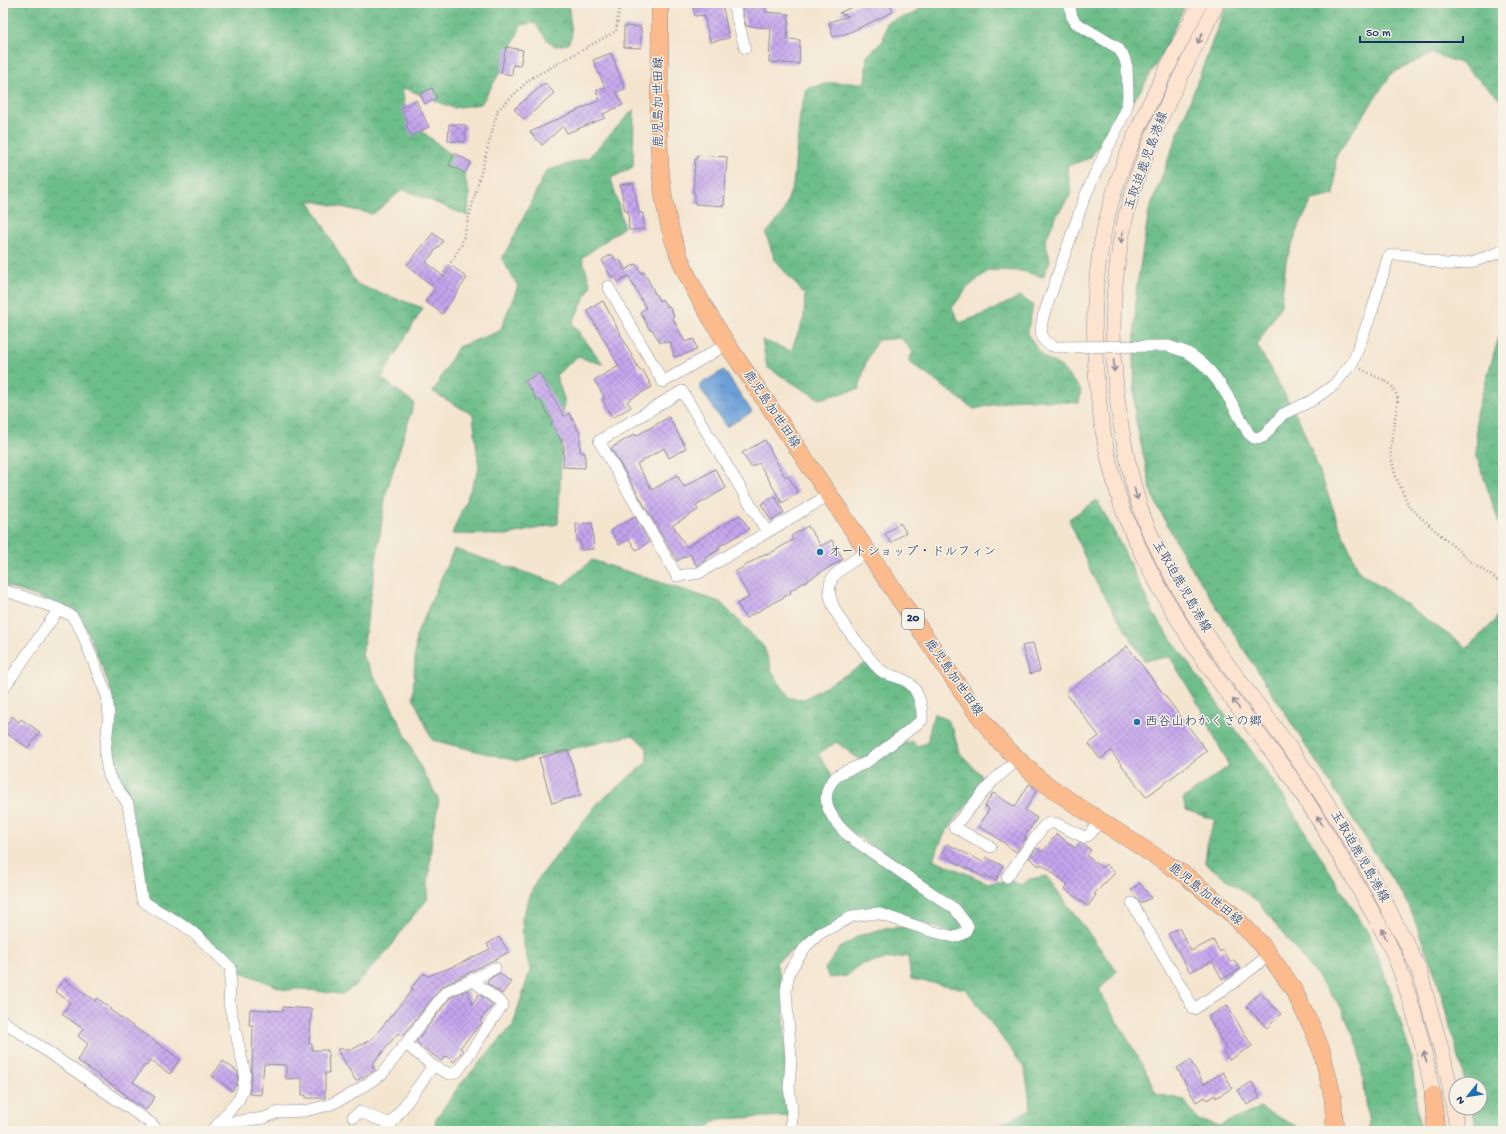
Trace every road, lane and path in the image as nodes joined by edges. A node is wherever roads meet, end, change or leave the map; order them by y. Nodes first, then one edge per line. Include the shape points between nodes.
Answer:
1 (620, 3) edge
2 (660, 3) edge
3 (733, 3) edge
4 (1069, 3) edge
5 (1200, 3) edge
6 (1217, 3) edge
7 (745, 48) dead end
8 (1503, 251) edge
9 (438, 283) dead end
10 (608, 286) dead end
11 (726, 344) junction
12 (1353, 362) junction
13 (829, 495) junction
14 (767, 532) junction
15 (866, 552) junction
16 (1503, 584) edge
17 (3, 590) edge
18 (59, 609) junction
19 (1503, 627) edge
20 (1503, 687) edge
21 (3, 689) edge
22 (1018, 759) junction
23 (1100, 820) junction
24 (991, 847) dead end
25 (1007, 877) dead end
26 (1132, 903) dead end
27 (1269, 955) junction
28 (495, 968) dead end
29 (472, 980) junction
30 (3, 1021) edge
31 (406, 1044) junction
32 (433, 1066) junction
33 (1433, 1095) junction
34 (353, 1117) dead end
35 (215, 1127) edge
36 (158, 1131) edge
37 (791, 1131) edge
38 (1335, 1131) edge
39 (1432, 1131) edge
40 (1436, 1131) edge
41 (1457, 1131) edge

1 - 9 path via 616,31 530,78 498,110 461,246
2 - 11 main road, 鹿児島加世田線 / 20 via 658,147 661,185 679,255 693,288
3 - 7 street
4 - 12 street, bridge via 1076,23 1118,48 1124,57 1128,96 1126,110 1084,199 1043,317 1040,329 1043,340 1048,345 1056,347 1168,346 1187,353 1214,375 1249,434 1254,438 1263,437 1283,414 1311,401 1334,385
33 -> 5 main road, 玉取迫鹿児島港線 via 1428,1065 1401,974 1378,923 1316,815 1199,654 1163,594 1125,517 1105,442 1094,328 1096,280 1103,235 1126,158
6 -> 41 main road, 玉取迫鹿児島港線 via 1163,115 1134,188 1124,227 1112,324 1120,425 1138,501 1148,528 1178,588 1213,643 1335,815 1381,892 1418,968 1439,1042
8 - 12 street via 1457,265 1391,254
10 - 11 street via 663,382
11 - 13 main road, 鹿児島加世田線 / 20
12 - 16 path via 1363,370 1390,383 1398,399 1390,451 1395,474 1409,507 1468,560
13 - 14 street
13 - 15 main road, 鹿児島加世田線 / 20
14 - 14 street via 699,573 678,576 599,441 682,390
15 - 22 main road, 鹿児島加世田線 / 20 via 974,709 999,741
15 - 37 street via 833,577 829,587 834,609 847,630 882,671 912,685 922,706 922,720 860,766 845,770 835,777 828,788 828,807 834,821 842,830 955,909 968,926 961,935 954,936 930,931 877,913 853,916 819,934 806,946 789,972 786,991 791,1060
17 - 18 street
18 - 21 street
18 - 35 street via 72,616 81,630 107,696 107,767 109,776 128,804 142,900 203,940 230,968 229,1004 245,1073 239,1099
19 - 20 path via 1498,673
22 - 23 main road, 鹿児島加世田線 / 20 via 1039,779
22 - 24 street via 993,781 954,828
23 - 25 street via 1089,836 1084,837 1055,823 1044,826
23 - 27 main road, 鹿児島加世田線 / 20 via 1186,876 1233,915
26 - 27 street via 1194,1009 1235,982
27 - 38 main road, 鹿児島加世田線 / 20 via 1292,987 1312,1027 1333,1098
28 - 29 street
29 - 31 street via 446,992
29 - 32 street via 503,1004 458,1071 450,1074
30 - 36 street via 152,1124
31 - 32 street
31 - 35 street via 382,1074 329,1105 305,1112 279,1112 264,1118
32 - 34 street via 391,1124 360,1112
33 - 39 main road
33 - 40 main road

